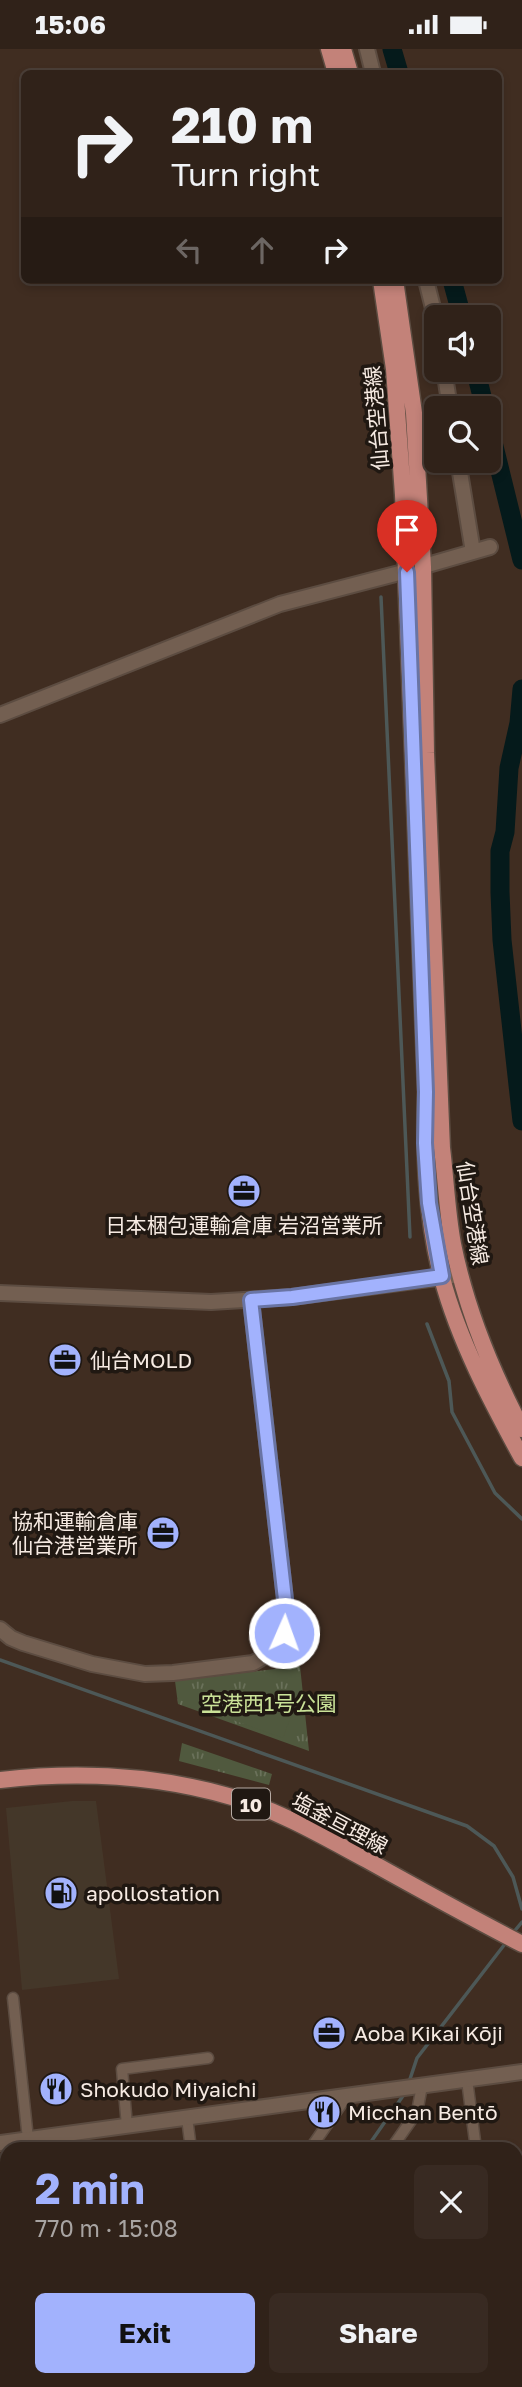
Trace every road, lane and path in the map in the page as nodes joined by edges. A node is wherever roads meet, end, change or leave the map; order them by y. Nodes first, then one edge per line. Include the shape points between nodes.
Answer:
1 (329, 49) edge
2 (343, 49) edge
3 (367, 49) edge
4 (335, 70) edge
5 (348, 70) edge
6 (372, 70) edge
7 (382, 284) edge
8 (396, 284) edge
9 (427, 284) edge
10 (432, 305) edge
11 (460, 473) edge
12 (490, 547) dead end
13 (473, 552) junction
14 (415, 569) junction
15 (0, 715) edge
16 (460, 1275) junction
17 (442, 1276) junction
18 (0, 1293) edge
19 (251, 1300) junction
20 (522, 1428) edge
21 (522, 1458) edge
22 (0, 1629) edge
23 (0, 1780) edge
24 (522, 1944) edge
25 (13, 1999) dead end
26 (208, 2058) dead end
27 (522, 2072) edge
28 (467, 2080) junction
29 (421, 2087) junction
30 (347, 2096) junction
31 (187, 2118) junction
32 (127, 2126) junction
33 (28, 2139) junction
34 (7, 2142) edge
35 (190, 2142) edge
36 (315, 2142) edge
37 (396, 2142) edge
38 (474, 2142) edge

1 - 4 main road
2 - 5 main road
3 - 6 street
7 - 14 main road, 仙台空港線
8 - 14 main road, 仙台空港線 via 414,413
9 - 10 street
11 - 13 street
12 - 13 street
13 - 14 street
14 - 15 street via 280,604
14 - 16 main road, 仙台空港線 via 442,1148
14 - 17 main road, 仙台空港線 via 425,1143 429,1203
16 - 17 street
16 - 20 main road, 仙台空港線 via 479,1334
17 - 19 street
17 - 21 main road, 仙台空港線 via 457,1325
18 - 19 street
19 - 22 street via 287,1617 280,1642 253,1663 145,1674 23,1643
23 - 24 main road, 塩釜亘理線 / 10 via 112,1776 177,1783 234,1797 317,1833
25 - 33 street
26 - 32 street via 122,2069
27 - 28 street
28 - 29 street
28 - 38 street
29 - 30 street
29 - 37 street via 417,2112
30 - 31 street
30 - 36 street
31 - 32 street
31 - 35 street
32 - 33 street
33 - 34 street

